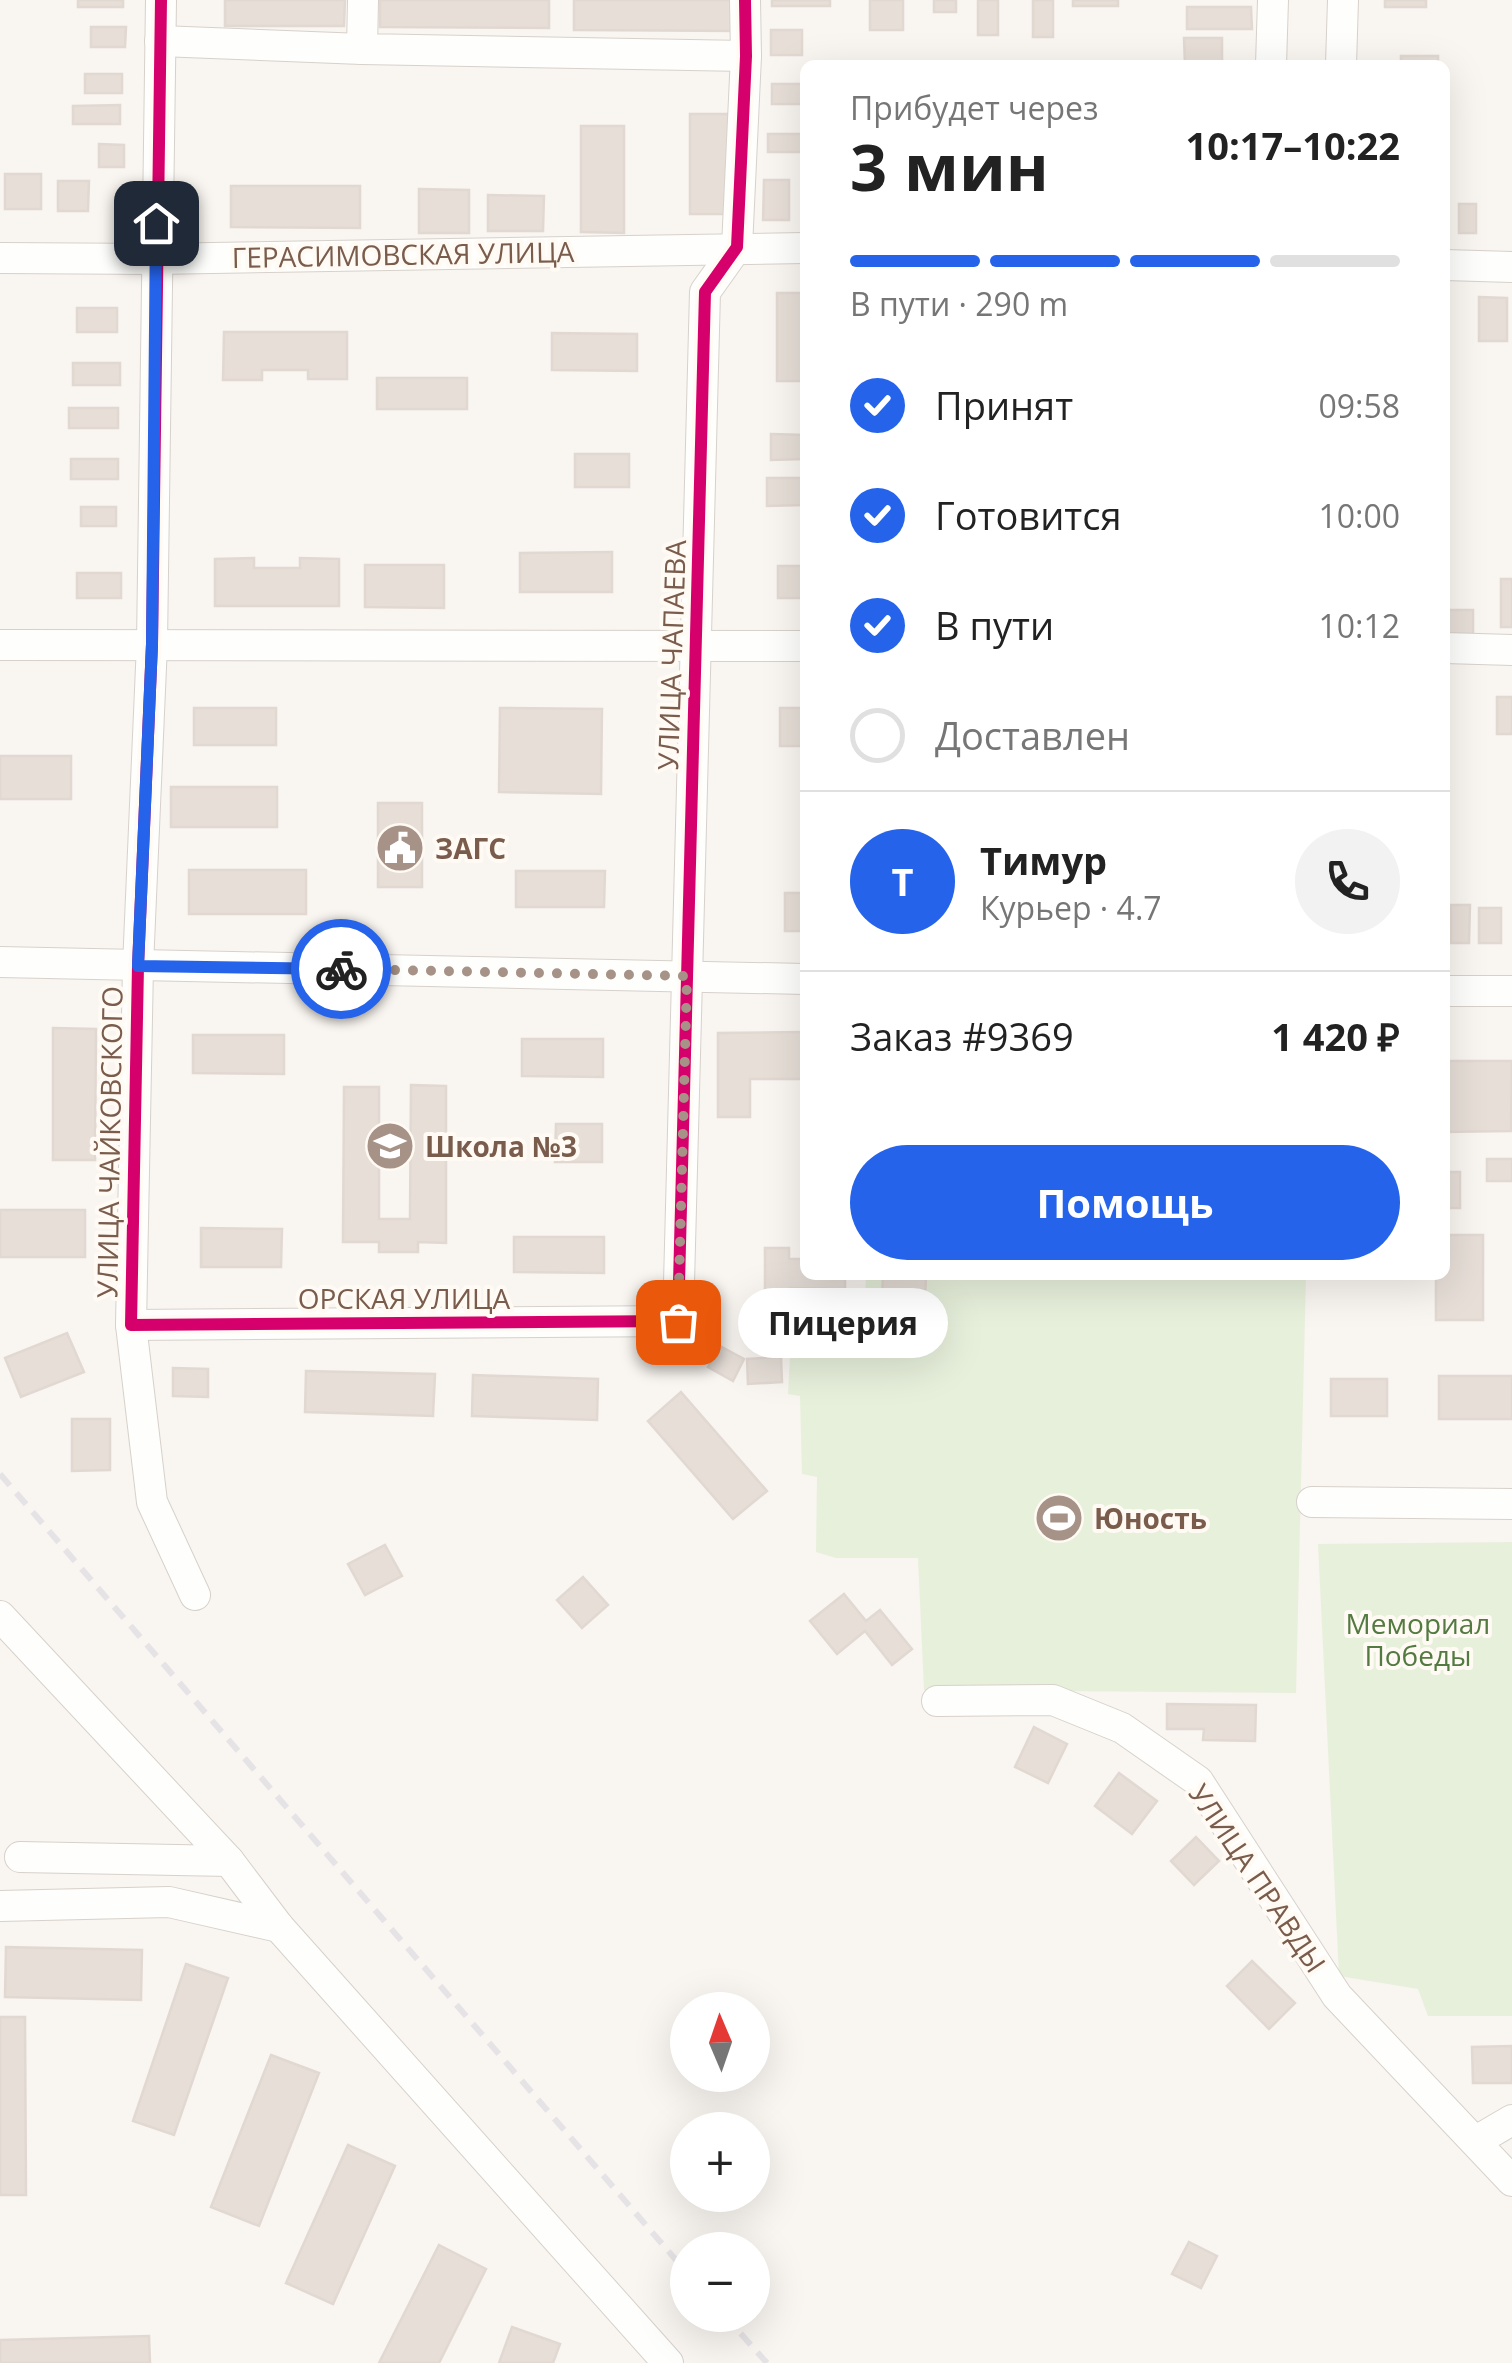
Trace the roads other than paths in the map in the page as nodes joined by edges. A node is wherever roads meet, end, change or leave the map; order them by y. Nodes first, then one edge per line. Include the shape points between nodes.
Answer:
1 (161, 0) edge
2 (363, 0) edge
3 (745, 0) edge
4 (1273, 0) edge
5 (1343, 0) edge
6 (160, 42) junction
7 (362, 49) junction
8 (746, 56) junction
9 (1272, 60) edge
10 (1341, 60) edge
11 (737, 246) junction
12 (800, 248) edge
13 (0, 258) edge
14 (154, 259) junction
15 (1450, 265) edge
16 (1512, 267) edge
17 (152, 644) junction
18 (0, 645) edge
19 (697, 646) junction
20 (800, 646) edge
21 (1450, 648) edge
22 (1512, 650) edge
23 (0, 962) edge
24 (138, 966) junction
25 (687, 976) junction
26 (800, 978) edge
27 (1512, 990) edge
28 (1450, 992) edge
29 (678, 1322) joint
30 (131, 1325) junction
31 (1312, 1502) dead end
32 (1512, 1504) edge
33 (194, 1595) dead end
34 (0, 1616) edge
35 (937, 1701) dead end
36 (20, 1857) dead end
37 (229, 1861) junction
38 (0, 1906) edge
39 (279, 1927) junction
40 (1512, 2120) edge
41 (1476, 2140) junction
42 (1512, 2182) edge
43 (668, 2363) edge

1 - 6 street, УЛИЦА ЧАЙКОВСКОГО
2 - 7 street
3 - 8 street
4 - 9 street
5 - 10 street
6 - 7 street
6 - 14 street, УЛИЦА ЧАЙКОВСКОГО
7 - 8 street
8 - 11 street
11 - 12 street, ГЕРАСИМОВСКАЯ УЛИЦА
11 - 14 street, ГЕРАСИМОВСКАЯ УЛИЦА
11 - 19 street, УЛИЦА ЧАПАЕВА via 704,292
13 - 14 street, ГЕРАСИМОВСКАЯ УЛИЦА
14 - 17 street, УЛИЦА ЧАЙКОВСКОГО
15 - 16 street
17 - 18 street
17 - 19 street
17 - 24 street, УЛИЦА ЧАЙКОВСКОГО
19 - 20 street
19 - 25 street, УЛИЦА ЧАПАЕВА
21 - 22 street
23 - 24 street
24 - 25 street
24 - 30 street, УЛИЦА ЧАЙКОВСКОГО
25 - 26 street
25 - 29 street, УЛИЦА ЧАПАЕВА
27 - 28 street
29 - 30 street, ОРСКАЯ УЛИЦА
30 - 33 street, УЛИЦА ЧАЙКОВСКОГО via 152,1502
31 - 32 street
34 - 37 street
35 - 41 street, УЛИЦА ПРАВДЫ via 1054,1700 1122,1728 1198,1781 1338,1996
36 - 37 street
37 - 39 street
38 - 39 street via 169,1902
39 - 43 street
40 - 41 street
41 - 42 street, УЛИЦА ПРАВДЫ

